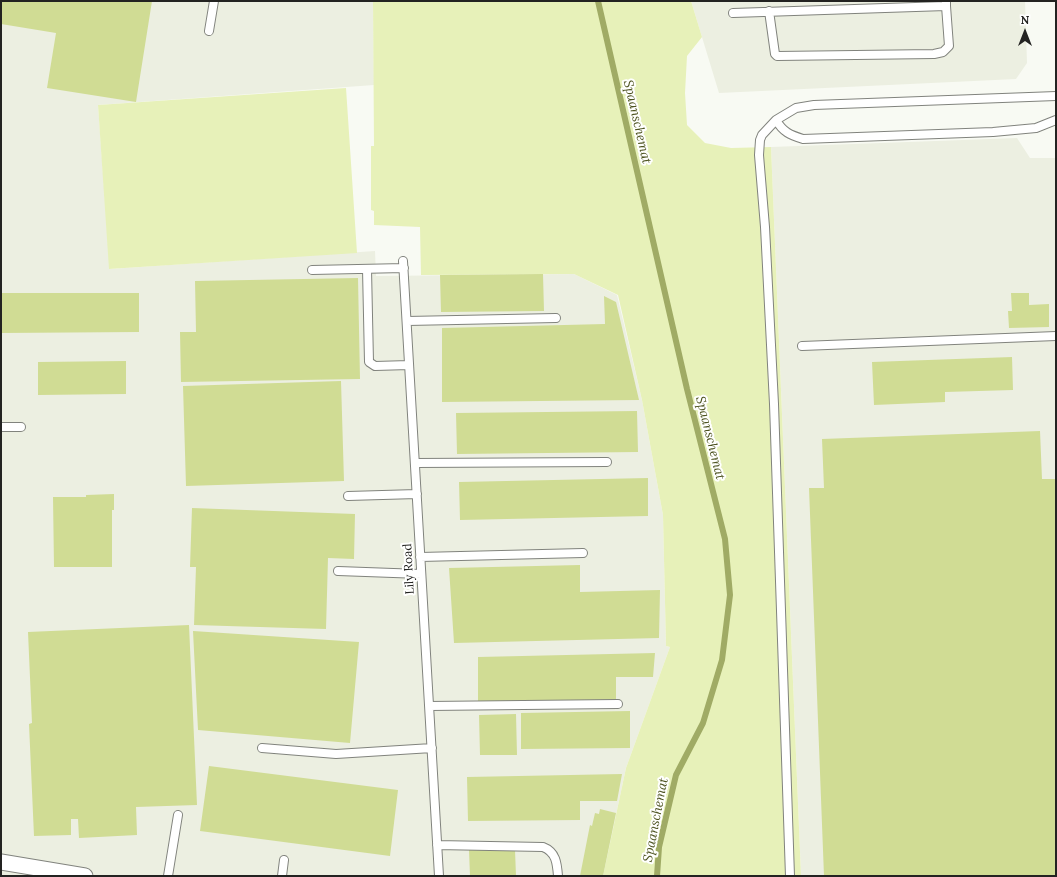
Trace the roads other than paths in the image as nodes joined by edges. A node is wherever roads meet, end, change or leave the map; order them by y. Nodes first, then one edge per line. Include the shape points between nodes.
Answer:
1 (214, 1) edge
2 (946, 4) edge
3 (769, 11) junction
4 (733, 13) dead end
5 (209, 31) dead end
6 (1056, 96) edge
7 (776, 120) junction
8 (1056, 120) edge
9 (367, 269) junction
10 (312, 270) dead end
11 (556, 318) dead end
12 (407, 321) junction
13 (1056, 336) edge
14 (802, 346) dead end
15 (410, 365) junction
16 (1, 427) edge
17 (21, 427) dead end
18 (607, 462) dead end
19 (415, 463) junction
20 (417, 494) junction
21 (348, 496) dead end
22 (583, 553) dead end
23 (420, 556) junction
24 (338, 571) dead end
25 (422, 574) junction
26 (618, 704) dead end
27 (429, 706) junction
28 (262, 748) dead end
29 (432, 748) junction
30 (178, 815) dead end
31 (437, 845) junction
32 (284, 860) dead end
33 (1, 862) edge
34 (85, 876) edge
35 (168, 876) edge
36 (282, 876) edge
37 (439, 876) edge
38 (558, 876) edge
39 (790, 876) edge

1 - 5 lane
2 - 3 lane
2 - 3 lane via 949,46 944,52 934,54 777,56
3 - 4 lane
6 - 7 lane via 814,105 796,108
7 - 8 lane via 781,129 803,139 993,132 1036,128
7 - 39 lane via 762,135 760,155 774,396
9 - 10 lane
9 - 12 lane, Lily Road via 404,265
9 - 15 lane via 369,362 375,366
11 - 12 lane
12 - 15 lane, Lily Road
13 - 14 lane
15 - 19 lane, Lily Road
16 - 17 lane
18 - 19 lane
19 - 20 lane, Lily Road
20 - 21 lane
20 - 23 lane, Lily Road
22 - 23 lane
23 - 25 lane, Lily Road
24 - 25 lane
25 - 27 lane, Lily Road
26 - 27 lane
27 - 29 lane, Lily Road
28 - 29 lane via 336,754
29 - 31 lane, Lily Road
30 - 35 lane
31 - 37 lane, Lily Road
31 - 38 lane via 543,846 556,859
32 - 36 lane
33 - 34 street

